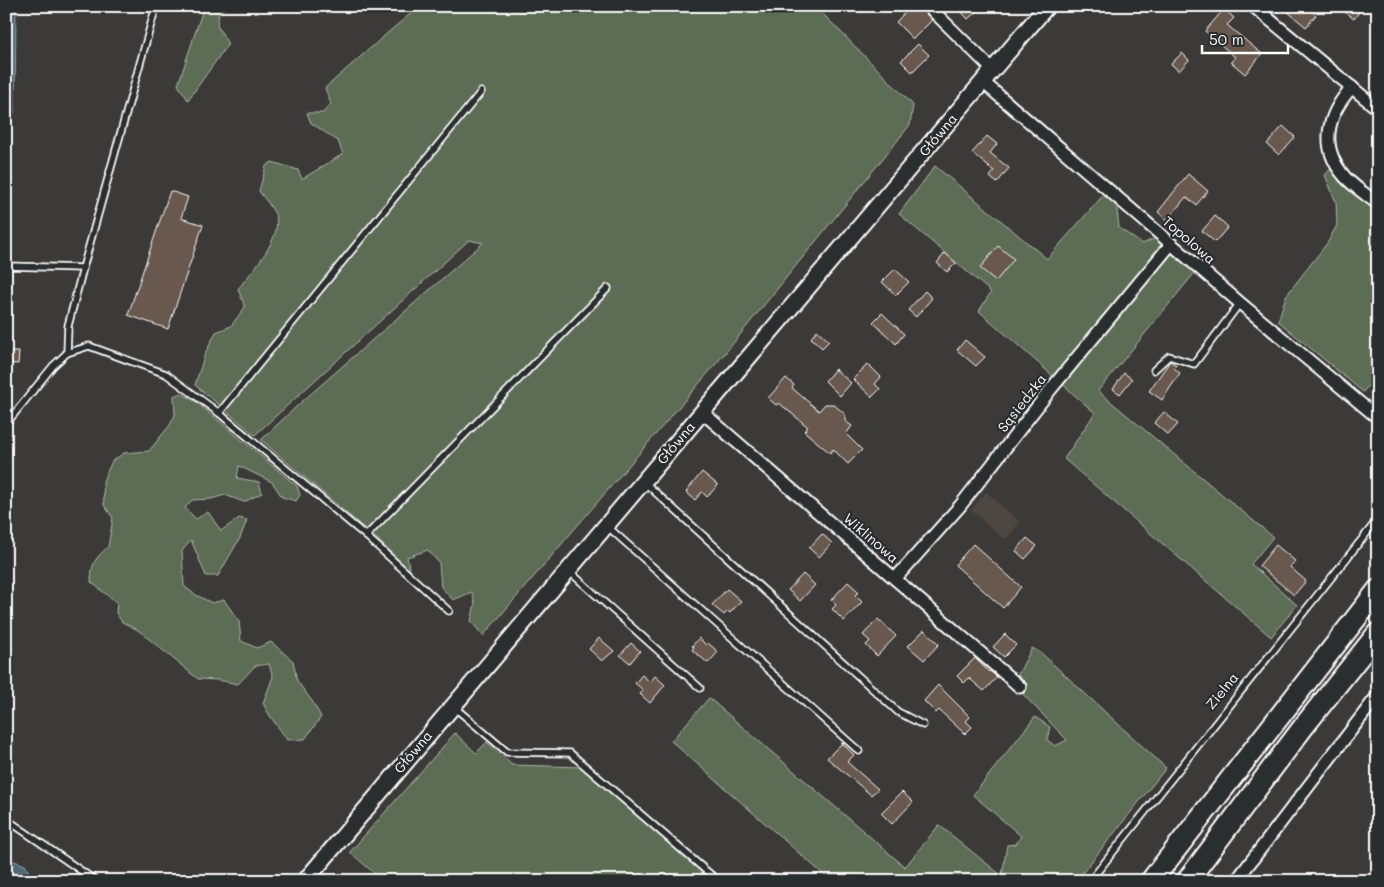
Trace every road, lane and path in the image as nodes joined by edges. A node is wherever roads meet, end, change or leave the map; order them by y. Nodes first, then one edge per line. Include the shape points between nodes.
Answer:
1 (156, 6) edge
2 (928, 6) edge
3 (1047, 6) edge
4 (1253, 6) edge
5 (993, 70) junction
6 (982, 82) junction
7 (1352, 87) junction
8 (481, 92) dead end
9 (1378, 109) edge
10 (1378, 204) edge
11 (1171, 244) junction
12 (6, 266) edge
13 (83, 268) junction
14 (608, 288) dead end
15 (1240, 303) junction
16 (67, 353) junction
17 (1154, 370) dead end
18 (702, 412) junction
19 (219, 413) junction
20 (1378, 418) edge
21 (6, 424) edge
22 (643, 482) junction
23 (1378, 519) edge
24 (606, 525) junction
25 (366, 536) junction
26 (567, 569) junction
27 (895, 579) junction
28 (1378, 590) edge
29 (449, 611) dead end
30 (1378, 633) edge
31 (1020, 687) dead end
32 (700, 688) dead end
33 (1378, 695) edge
34 (452, 705) junction
35 (923, 725) dead end
36 (859, 751) dead end
37 (6, 819) edge
38 (96, 881) edge
39 (305, 881) edge
40 (718, 881) edge
41 (1090, 881) edge
42 (1150, 881) edge
43 (1188, 881) edge
44 (1236, 881) edge

1 - 13 lane
2 - 5 street
3 - 5 main road, Główna
4 - 7 street
5 - 6 main road, Główna
6 - 11 street, Topolowa
6 - 18 main road, Główna
7 - 9 street
7 - 10 street via 1334,111 1329,143 1333,158 1345,177
8 - 19 lane
11 - 15 street, Topolowa
11 - 27 street, Sąsiedzka via 1051,388 960,506
12 - 13 lane
13 - 16 lane via 68,326
14 - 25 lane
15 - 17 lane via 1194,364 1169,356
15 - 20 street, Topolowa
16 - 19 lane via 89,346 166,374
16 - 21 lane
18 - 22 main road, Główna
18 - 27 street, Wiklinowa
19 - 25 lane
22 - 24 main road, Główna
22 - 35 lane via 898,712
23 - 41 lane, Zielna
24 - 26 main road, Główna
24 - 36 lane
25 - 29 lane
26 - 32 lane
26 - 34 main road, Główna
27 - 31 street, Wiklinowa
28 - 42 highway
30 - 43 highway
33 - 44 street
34 - 39 main road, Główna
34 - 40 lane via 507,752 570,753
37 - 38 lane

